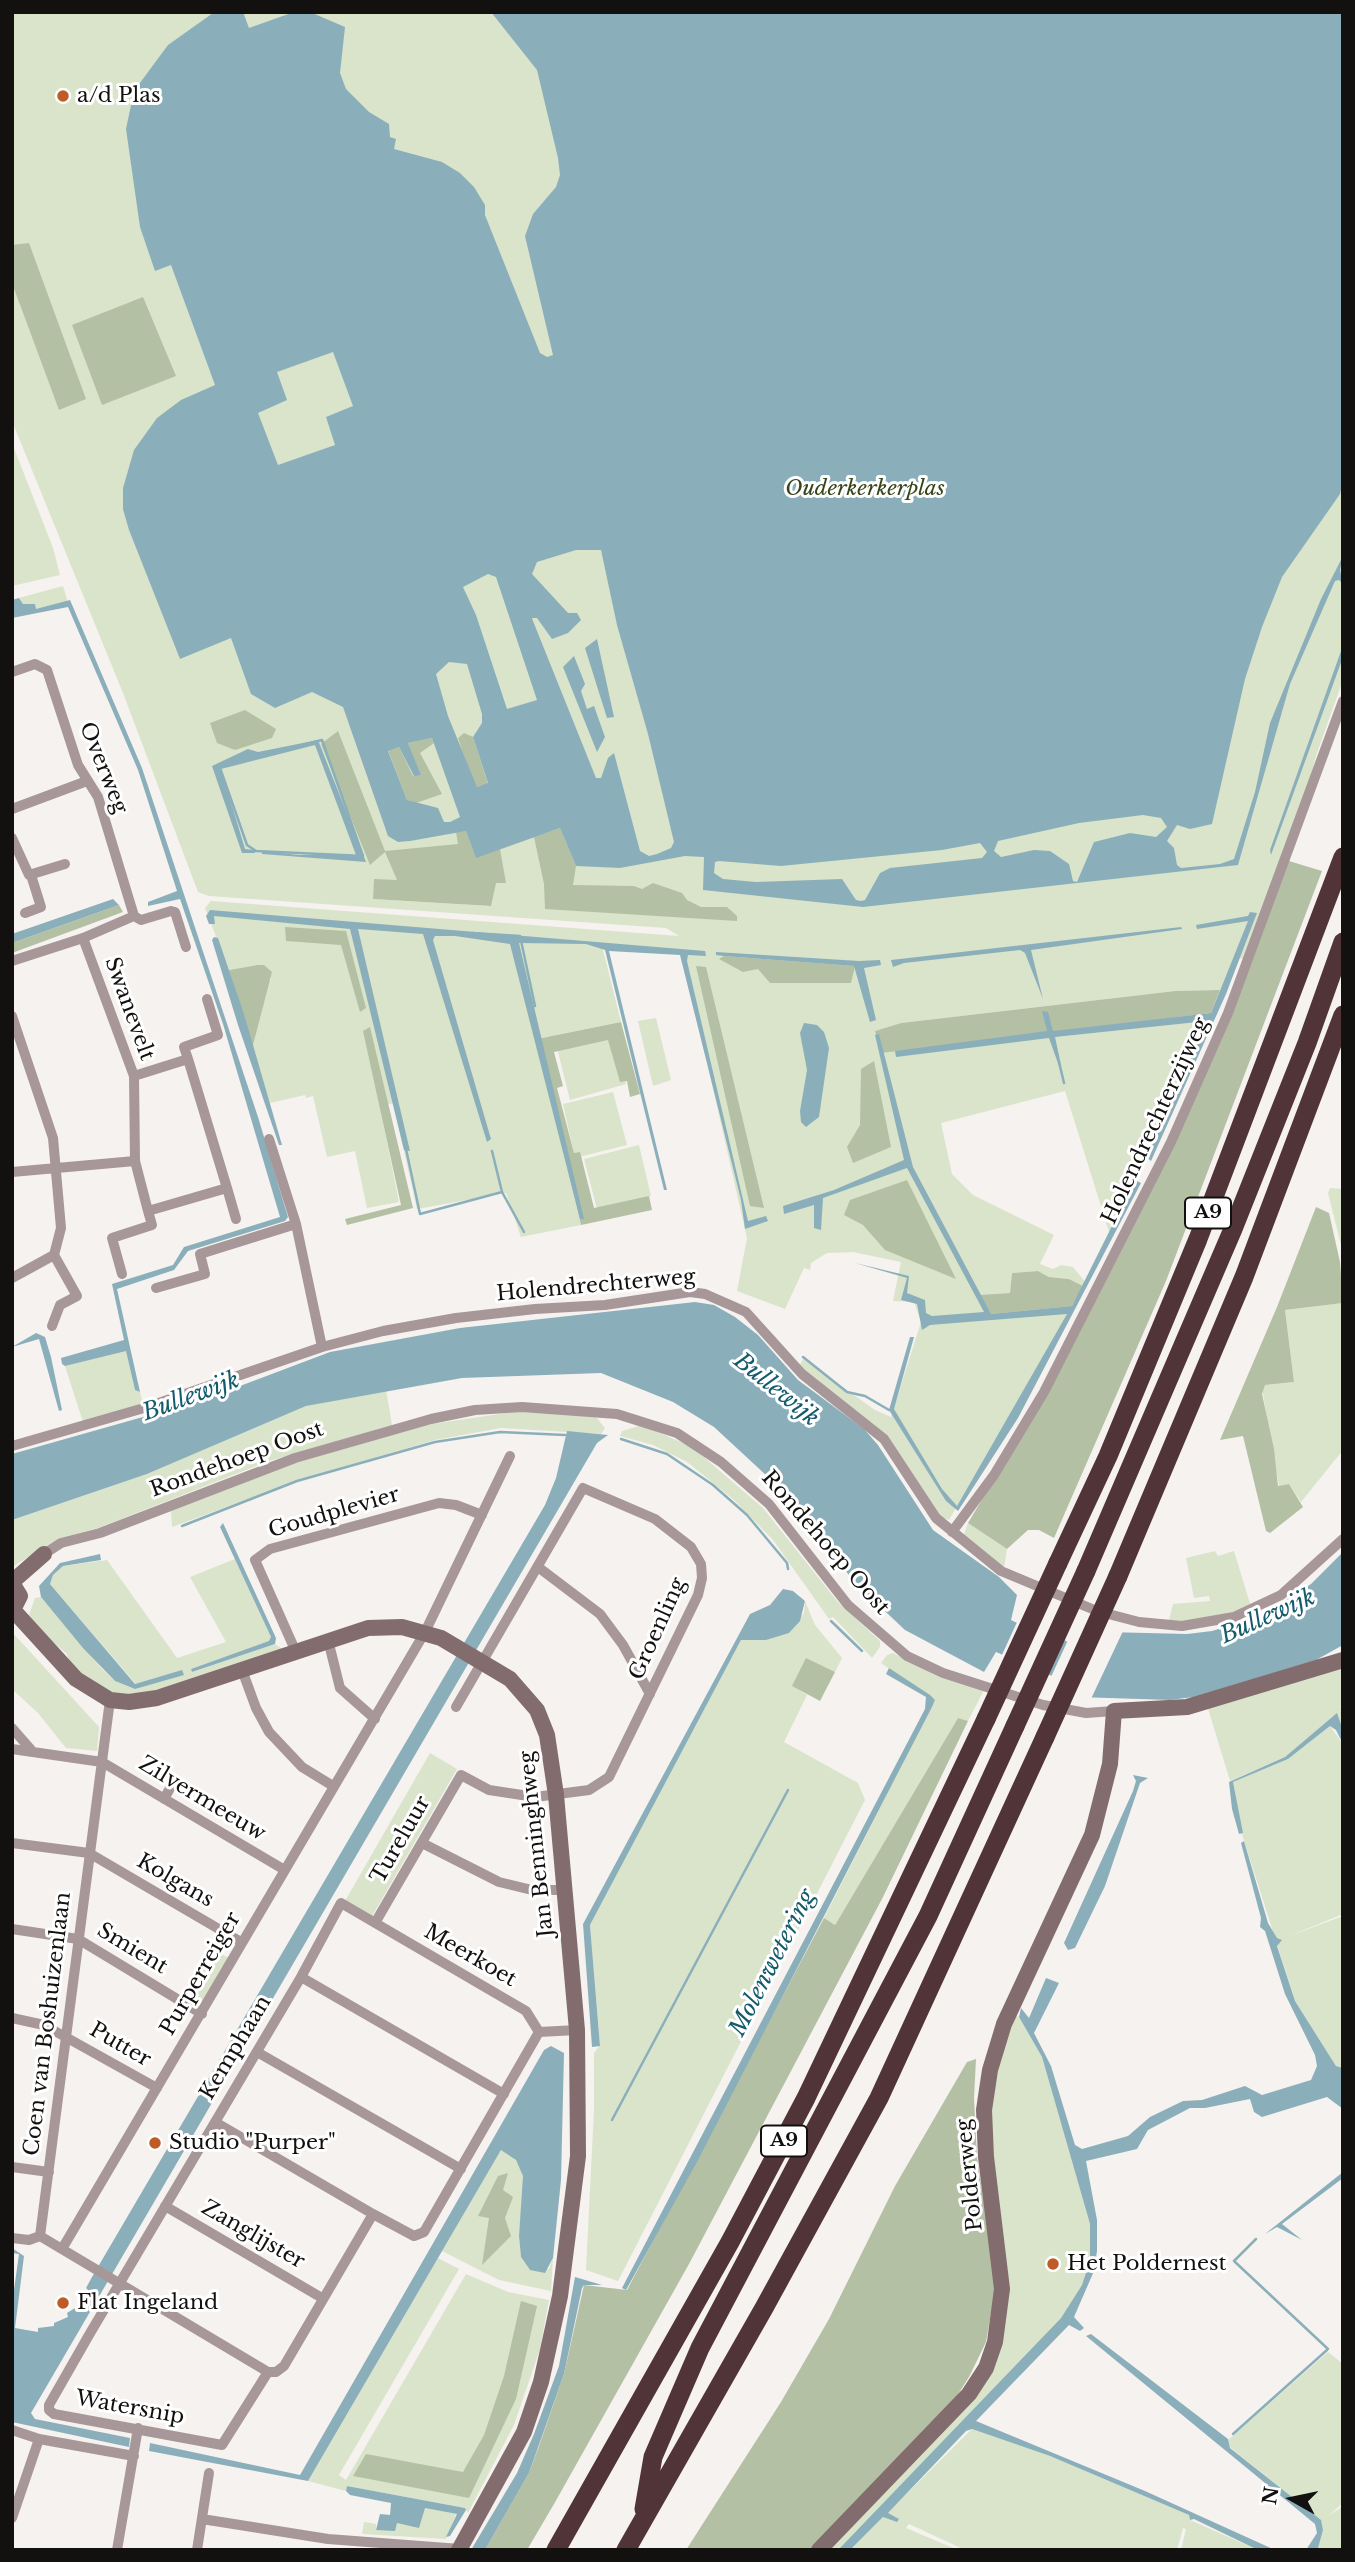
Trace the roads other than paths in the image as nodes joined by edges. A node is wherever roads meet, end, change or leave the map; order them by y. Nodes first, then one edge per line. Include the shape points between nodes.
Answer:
1 (12, 672) edge
2 (1343, 701) edge
3 (87, 781) junction
4 (12, 809) edge
5 (13, 845) edge
6 (1343, 857) edge
7 (65, 864) dead end
8 (31, 875) junction
9 (25, 913) dead end
10 (134, 916) junction
11 (83, 938) junction
12 (1343, 942) edge
13 (187, 947) dead end
14 (12, 961) edge
15 (206, 999) dead end
16 (1343, 1015) edge
17 (12, 1016) edge
18 (188, 1059) junction
19 (134, 1076) junction
20 (269, 1139) dead end
21 (135, 1161) junction
22 (56, 1168) junction
23 (12, 1172) edge
24 (227, 1188) junction
25 (148, 1211) junction
26 (236, 1219) dead end
27 (296, 1224) junction
28 (54, 1255) junction
29 (122, 1274) dead end
30 (12, 1278) edge
31 (156, 1288) dead end
32 (52, 1326) dead end
33 (322, 1346) junction
34 (12, 1446) edge
35 (510, 1456) dead end
36 (482, 1515) junction
37 (952, 1532) junction
38 (1343, 1539) edge
39 (44, 1553) joint
40 (538, 1567) junction
41 (12, 1583) edge
42 (13, 1612) edge
43 (425, 1632) junction
44 (328, 1640) junction
45 (296, 1652) junction
46 (1343, 1660) edge
47 (481, 1661) junction
48 (242, 1670) junction
49 (650, 1695) junction
50 (110, 1700) junction
51 (456, 1707) dead end
52 (1114, 1712) junction
53 (375, 1719) junction
54 (12, 1728) edge
55 (12, 1749) edge
56 (33, 1752) junction
57 (102, 1762) junction
58 (461, 1775) joint
59 (174, 1781) dead end
60 (332, 1786) junction
61 (556, 1794) junction
62 (164, 1799) junction
63 (12, 1843) edge
64 (422, 1843) junction
65 (89, 1853) junction
66 (283, 1869) junction
67 (563, 1890) junction
68 (341, 1903) joint
69 (375, 1923) junction
70 (12, 1929) edge
71 (78, 1938) junction
72 (241, 1942) junction
73 (301, 1978) junction
74 (202, 2014) junction
75 (12, 2018) edge
76 (577, 2031) junction
77 (539, 2032) junction
78 (65, 2035) junction
79 (257, 2052) junction
80 (157, 2088) junction
81 (504, 2094) junction
82 (215, 2122) junction
83 (12, 2167) edge
84 (461, 2169) junction
85 (49, 2172) junction
86 (165, 2206) junction
87 (373, 2214) junction
88 (40, 2236) junction
89 (12, 2238) edge
90 (62, 2249) junction
91 (116, 2281) junction
92 (323, 2298) junction
93 (268, 2372) junction
94 (138, 2428) junction
95 (12, 2430) edge
96 (39, 2439) junction
97 (134, 2456) junction
98 (209, 2473) dead end
99 (12, 2518) edge
100 (202, 2519) junction
101 (641, 2524) junction
102 (327, 2539) junction
103 (459, 2549) edge
104 (117, 2550) edge
105 (197, 2550) edge
106 (321, 2550) edge
107 (555, 2550) edge
108 (626, 2550) edge
109 (819, 2550) edge

1 - 3 street, Overweg via 35,664 47,670
2 - 37 street, Holendrechterzijweg via 1228,1013 1171,1142 1044,1392 994,1475
3 - 4 street
3 - 10 street, Overweg via 98,797
5 - 8 street
6 - 107 highway, A9, bridge via 1198,1238 1108,1456 986,1719 806,2098
7 - 8 street
8 - 9 street via 41,907
10 - 11 street
10 - 13 street via 141,920 175,912
11 - 14 street
11 - 19 street, Swanevelt
12 - 101 highway, A9, bridge via 1233,1229 1086,1571 928,1916 700,2348 653,2457
15 - 18 street, Swanevelt via 218,1035 184,1047
16 - 101 highway, A9, bridge via 1244,1277 1118,1576 879,2098
17 - 22 street via 53,1138
18 - 19 street, Swanevelt
18 - 24 street
19 - 21 street
20 - 27 street
21 - 22 street
21 - 25 street
22 - 23 street
22 - 28 street via 61,1228
24 - 25 street
24 - 26 street
25 - 29 street via 152,1225 112,1238
27 - 31 street via 200,1254 205,1274
27 - 33 street
28 - 30 street
28 - 32 street via 77,1296 60,1305
33 - 34 street, Holendrechterweg via 144,1408
33 - 37 street, Holendrechterweg via 456,1318 705,1294 746,1312 802,1374 884,1439 928,1509
35 - 36 street
36 - 43 street
36 - 45 street, Goudplevier via 439,1503 270,1549 255,1560
37 - 38 street, Holendrechterweg via 1009,1577 1114,1617 1182,1626 1234,1617 1281,1595
39 - 41 street, Rondehoep Oost
39 - 52 street, Rondehoep Oost via 295,1458 431,1419 522,1406 617,1414 677,1433 721,1462 769,1504 848,1605 907,1656 943,1673 1044,1705 1086,1713
40 - 47 street, Groenling
40 - 49 street via 600,1614 624,1645
40 - 49 street, Groenling via 583,1488 655,1519 691,1548 701,1564 698,1595
41 - 42 street via 20,1597
42 - 50 street via 76,1679
43 - 44 street, Jan Benninghweg via 369,1628
43 - 47 street, Jan Benninghweg
43 - 53 street
44 - 45 street, Jan Benninghweg
44 - 53 street via 340,1688
45 - 48 street, Jan Benninghweg
46 - 52 street, Rondehoep Oost via 1187,1707
47 - 51 street, Groenling
47 - 61 street, Jan Benninghweg via 510,1679 537,1710 547,1735
48 - 50 street, Jan Benninghweg via 157,1698
48 - 60 street via 269,1732 302,1767
49 - 61 street, Groenling via 609,1777 589,1790
50 - 57 street, Coen van Boshuizenlaan
52 - 109 street, Polderweg via 1110,1764 1092,1835 1004,2024 990,2070 984,2110 986,2157 1002,2289 995,2342 986,2368 969,2394
53 - 60 street, Purperreiger
54 - 56 street
55 - 56 street
56 - 57 street
57 - 62 street, Zilvermeeuw
57 - 65 street, Coen van Boshuizenlaan
58 - 61 street, Groenling via 489,1790 514,1796
58 - 64 street, Tureluur
59 - 62 street
60 - 66 street, Purperreiger
61 - 67 street, Jan Benninghweg
62 - 66 street, Zilvermeeuw
63 - 65 street
64 - 67 street via 499,1882 532,1890
64 - 69 street, Tureluur
65 - 71 street, Coen van Boshuizenlaan
65 - 72 street, Kolgans
66 - 72 street, Purperreiger
67 - 76 street, Jan Benninghweg
68 - 69 street, Meerkoet
68 - 73 street, Kemphaan
69 - 77 street, Meerkoet via 526,2011
70 - 71 street
71 - 74 street, Smient
71 - 78 street, Coen van Boshuizenlaan
72 - 74 street, Purperreiger
73 - 79 street, Kemphaan
73 - 81 street
74 - 80 street, Purperreiger
75 - 78 street, Putter
76 - 77 street
76 - 103 street, Jan Benninghweg via 578,2156 560,2296 541,2382 524,2432
77 - 81 street
78 - 80 street, Putter
78 - 85 street, Coen van Boshuizenlaan
79 - 82 street, Kemphaan
79 - 84 street
80 - 90 street, Purperreiger
81 - 84 street
82 - 86 street, Kemphaan
82 - 87 street
83 - 85 street
84 - 87 street via 424,2232 414,2236
85 - 88 street, Coen van Boshuizenlaan
86 - 91 street, Kemphaan
86 - 92 street, Zanglijster
87 - 92 street
88 - 89 street
88 - 90 street
90 - 91 street
91 - 93 street
91 - 94 street, Watersnip via 49,2410
92 - 93 street via 284,2366
93 - 94 street, Watersnip via 222,2445
94 - 97 street
95 - 96 street
96 - 97 street
96 - 99 street
97 - 104 street
98 - 100 street
100 - 102 street
100 - 105 street
101 - 108 highway, A9
102 - 103 street
102 - 106 street

